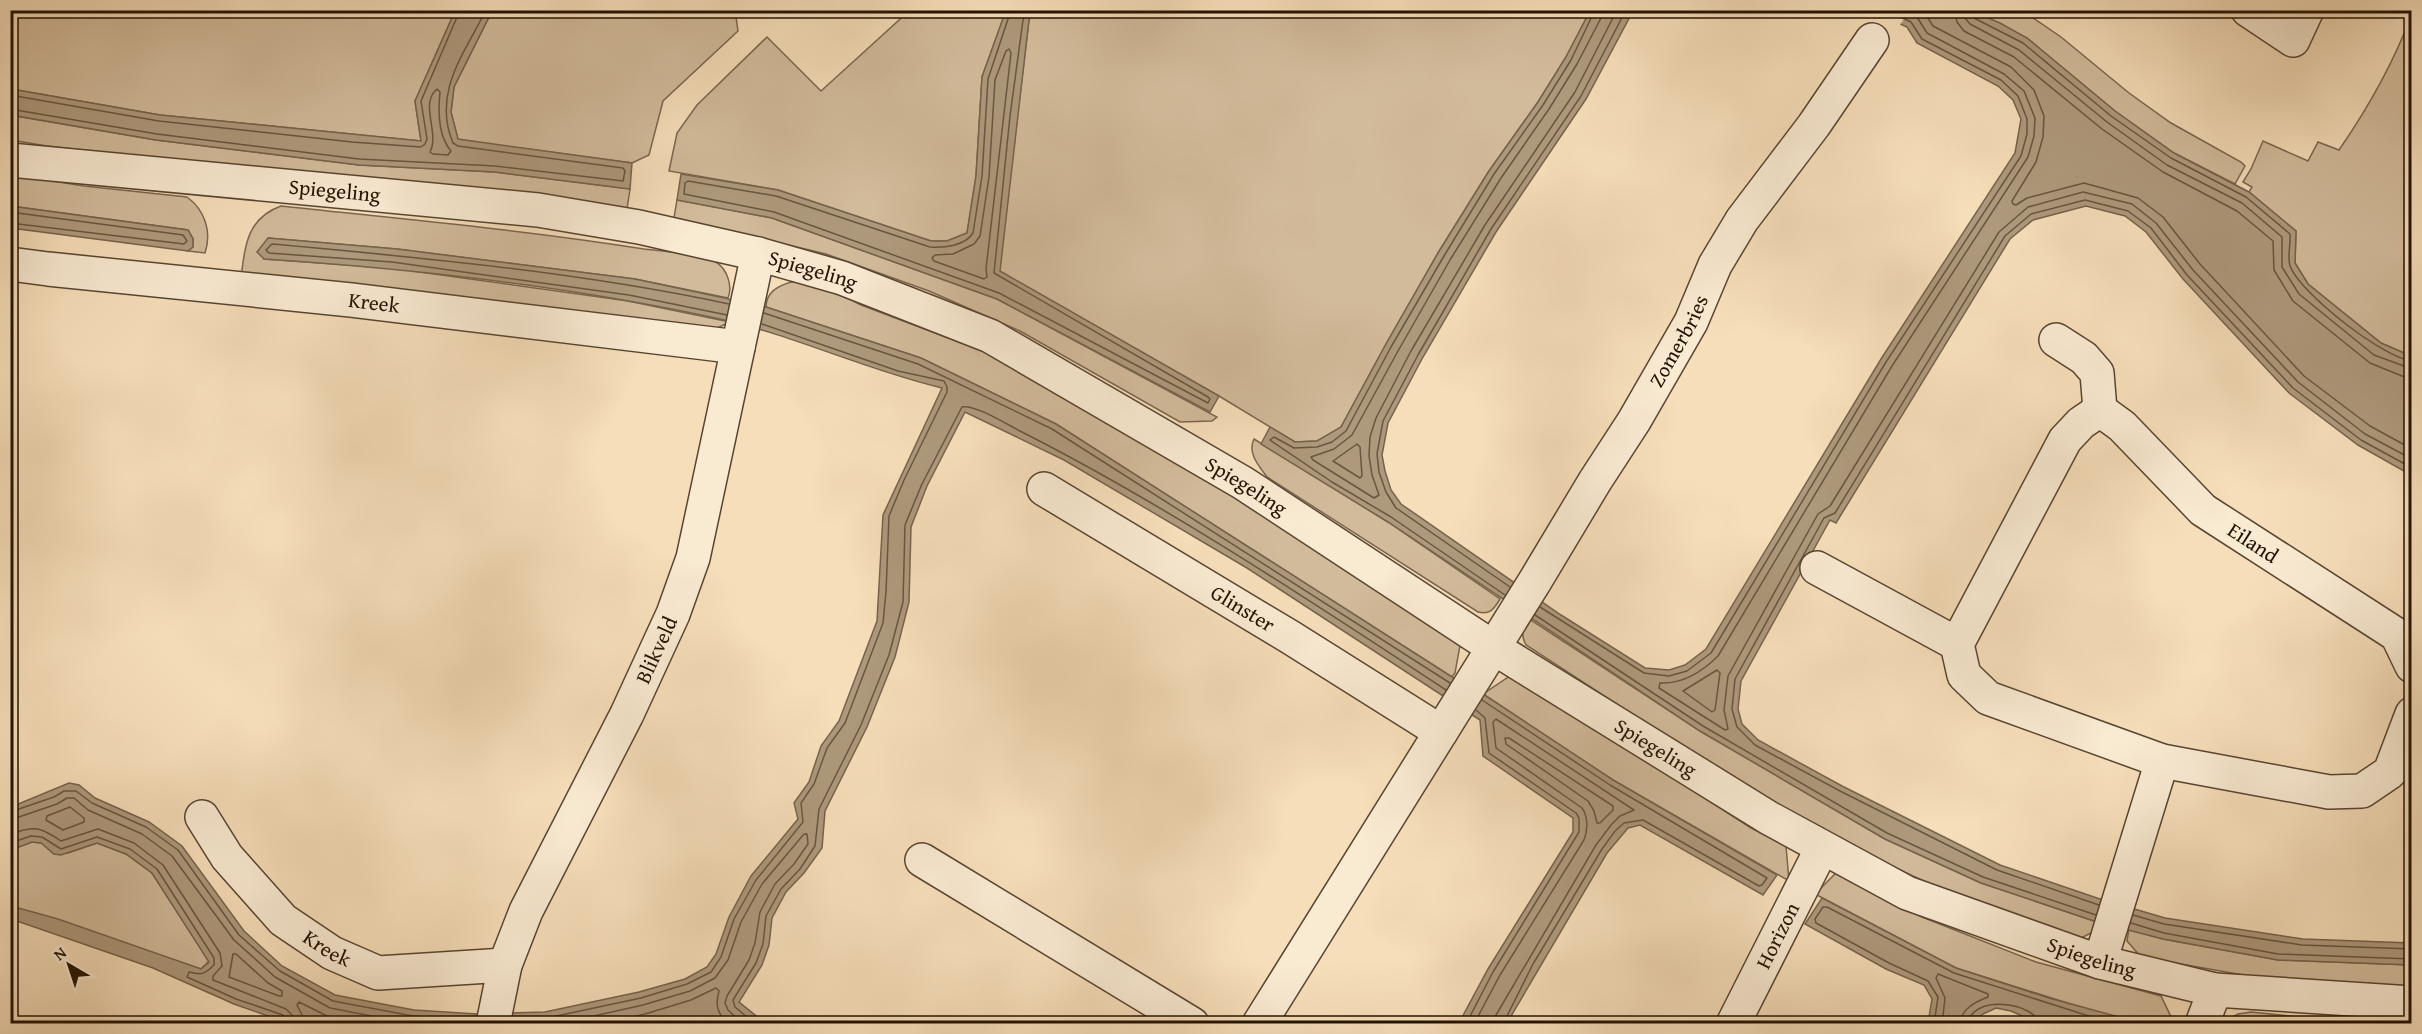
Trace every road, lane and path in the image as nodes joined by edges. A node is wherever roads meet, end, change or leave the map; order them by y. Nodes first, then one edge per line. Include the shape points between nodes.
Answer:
1 (2248, 10) edge
2 (2307, 10) edge
3 (1872, 40) dead end
4 (10, 160) edge
5 (758, 254) junction
6 (10, 264) edge
7 (743, 325) junction
8 (2056, 340) dead end
9 (2100, 410) junction
10 (1044, 489) dead end
11 (1817, 568) dead end
12 (1957, 644) junction
13 (1494, 648) junction
14 (2412, 666) edge
15 (1456, 708) junction
16 (2412, 714) edge
17 (2162, 762) junction
18 (202, 817) dead end
19 (1822, 848) junction
20 (922, 860) dead end
21 (2100, 962) junction
22 (505, 965) junction
23 (2215, 990) junction
24 (2412, 1003) edge
25 (494, 1016) edge
26 (1192, 1023) edge
27 (1259, 1023) edge
28 (1733, 1023) edge
29 (2202, 1023) edge

1 - 2 street via 2293,40
3 - 13 street, Zomerbries via 1742,220 1715,265 1691,322
4 - 5 street, Spiegeling via 538,210
5 - 7 street, Blikveld
5 - 13 street, Spiegeling via 842,278 990,336 1243,483
6 - 7 street, Kreek via 351,300
7 - 22 street, Blikveld via 693,558 673,614 627,714 526,911
8 - 9 street via 2084,358 2097,373
9 - 12 street via 2065,440
9 - 14 street, Eiland via 2122,426 2203,510 2397,635
10 - 15 street, Glinster via 1290,637
11 - 12 street
12 - 17 street via 1964,675 1988,698
13 - 15 street
13 - 19 street, Spiegeling
15 - 27 street
16 - 17 street via 2390,772 2362,790 2329,792
17 - 21 street
18 - 22 street, Kreek via 227,856 283,920 332,953 378,972
19 - 21 street, Spiegeling via 1906,893
19 - 28 street, Horizon
20 - 26 street
21 - 23 street, Spiegeling
22 - 25 street, Blikveld
23 - 24 street, Spiegeling
23 - 29 street

